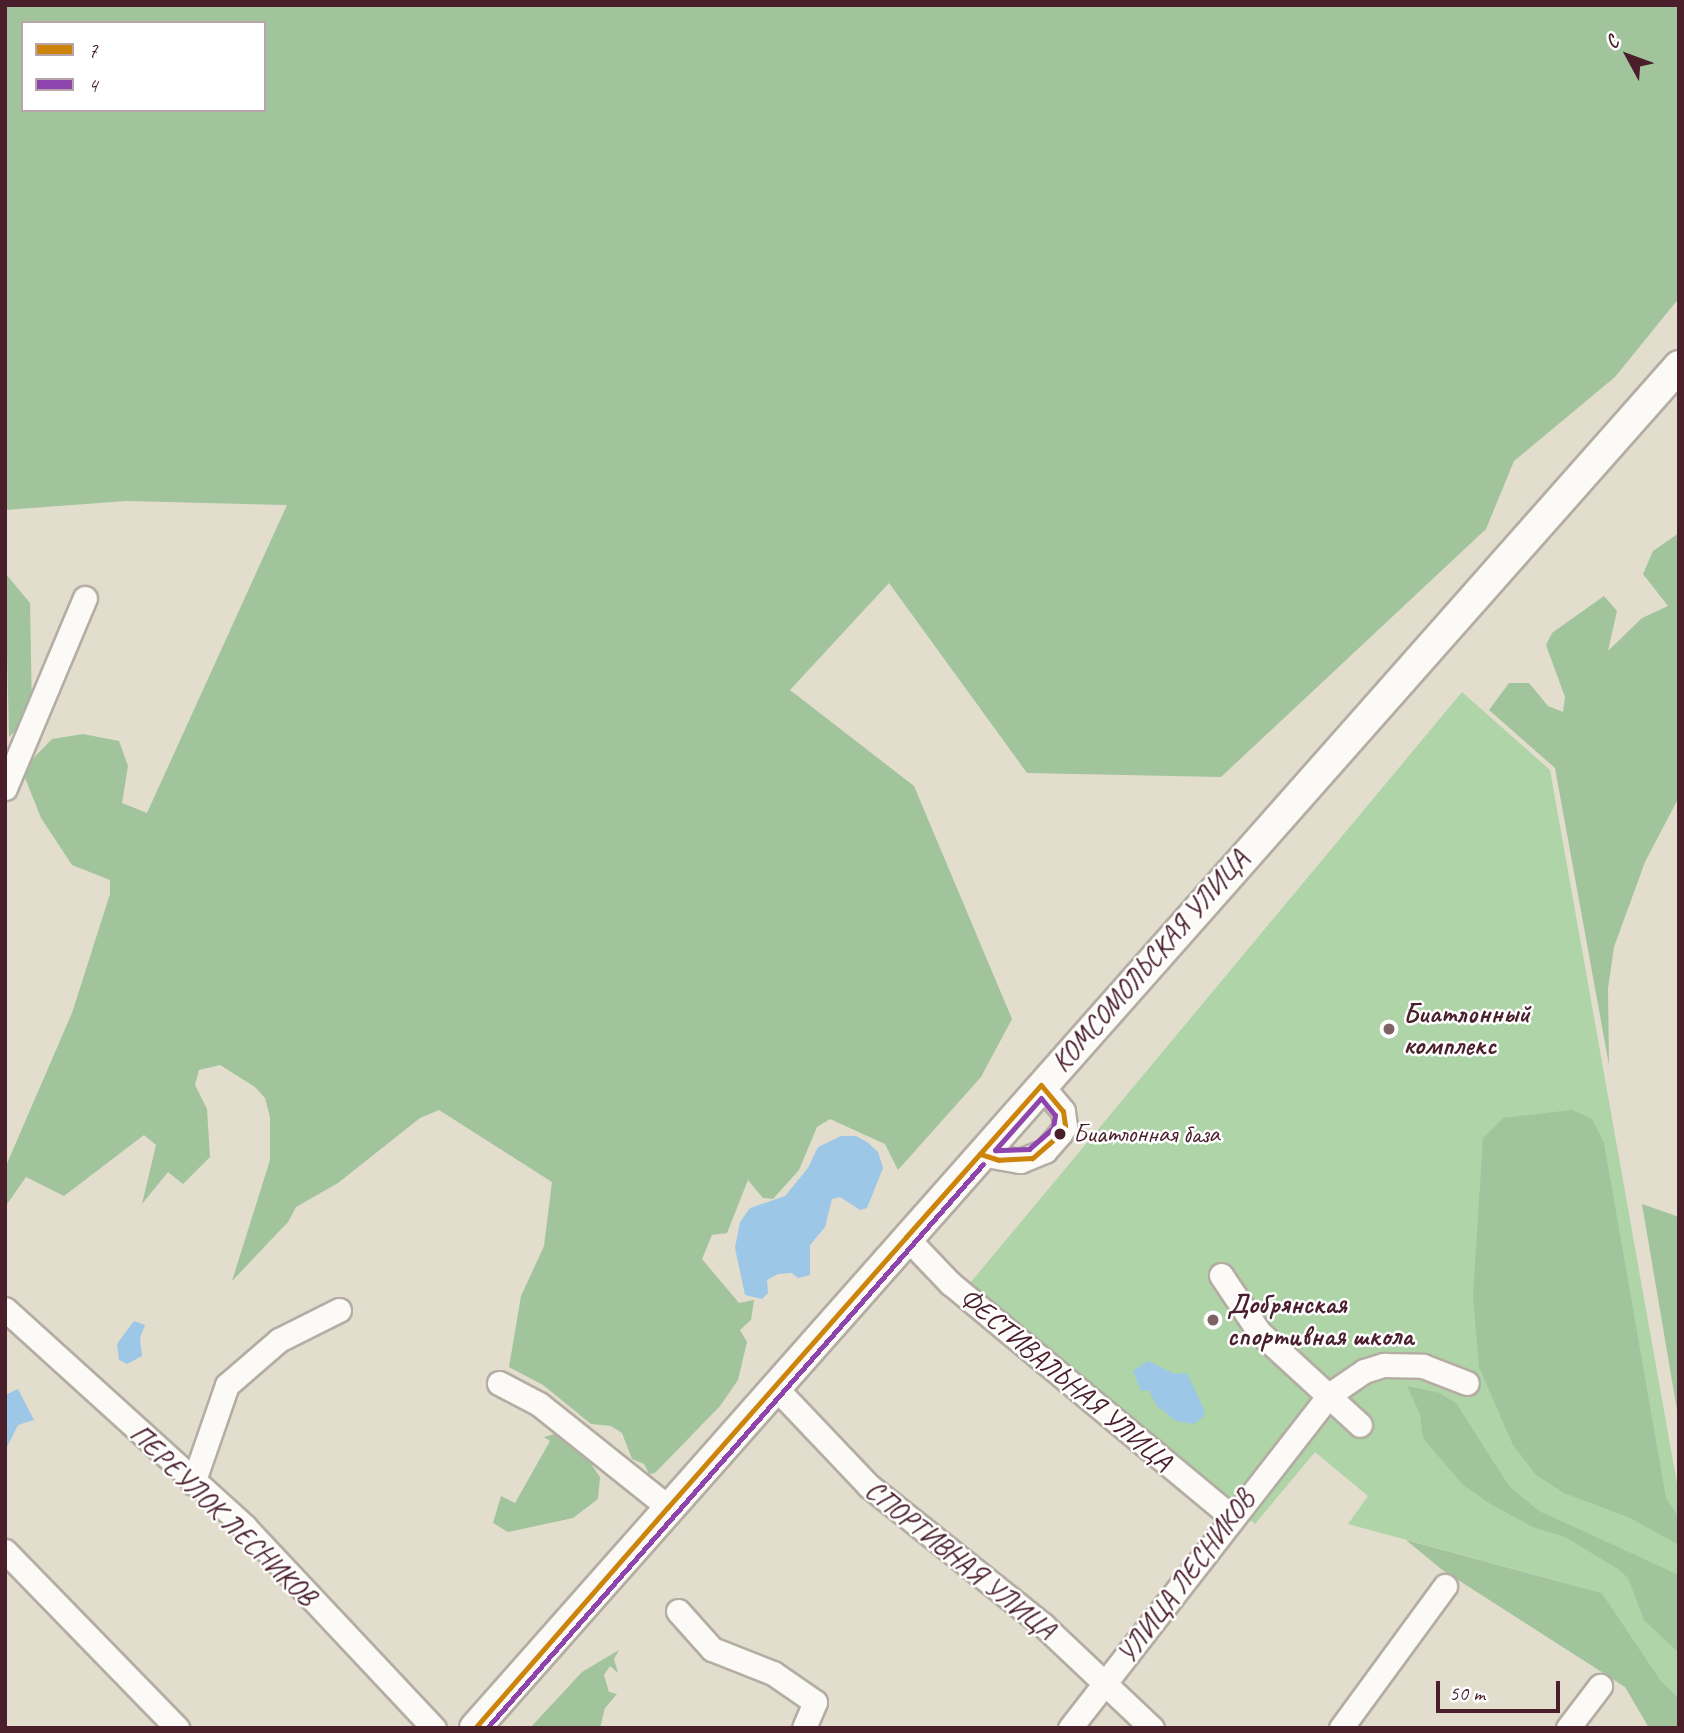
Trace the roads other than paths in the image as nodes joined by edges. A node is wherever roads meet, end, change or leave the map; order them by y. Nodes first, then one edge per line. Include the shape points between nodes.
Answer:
1 (1679, 366) edge
2 (85, 598) dead end
3 (5, 788) edge
4 (1041, 1085) junction
5 (980, 1154) junction
6 (906, 1237) junction
7 (1221, 1275) dead end
8 (5, 1310) edge
9 (340, 1310) dead end
10 (499, 1383) dead end
11 (1467, 1383) dead end
12 (775, 1386) junction
13 (1328, 1395) junction
14 (1360, 1425) dead end
15 (193, 1483) junction
16 (668, 1507) junction
17 (1231, 1516) junction
18 (5, 1551) edge
19 (1445, 1586) dead end
20 (678, 1611) dead end
21 (1104, 1684) junction
22 (1601, 1686) dead end
23 (1146, 1726) edge
24 (177, 1728) edge
25 (434, 1728) edge
26 (475, 1728) edge
27 (804, 1728) edge
28 (1070, 1728) edge
29 (1341, 1728) edge
30 (1568, 1728) edge

1 - 4 main road, КОМСОМОЛЬСКАЯ УЛИЦА
2 - 3 street
4 - 5 main road, КОМСОМОЛЬСКАЯ УЛИЦА
4 - 5 street via 1063,1111 1065,1126 1045,1151 1020,1161
5 - 6 main road, КОМСОМОЛЬСКАЯ УЛИЦА
6 - 12 main road, КОМСОМОЛЬСКАЯ УЛИЦА
6 - 17 street, ФЕСТИВАЛЬНАЯ УЛИЦА via 950,1283
7 - 13 street via 1259,1332
8 - 15 street, ПЕРЕУЛОК ЛЕСНИКОВ
9 - 15 street via 279,1340 227,1385
10 - 16 street via 540,1404
11 - 13 street, УЛИЦА ЛЕСНИКОВ via 1423,1366 1384,1365 1364,1371
12 - 16 main road, КОМСОМОЛЬСКАЯ УЛИЦА
12 - 21 street, СПОРТИВНАЯ УЛИЦА via 869,1486 1043,1625
13 - 14 street
13 - 17 street, УЛИЦА ЛЕСНИКОВ
15 - 25 street, ПЕРЕУЛОК ЛЕСНИКОВ via 245,1527
16 - 26 main road, КОМСОМОЛЬСКАЯ УЛИЦА
17 - 21 street, УЛИЦА ЛЕСНИКОВ
18 - 24 street
19 - 29 street
20 - 27 street via 712,1649 774,1673 816,1702
21 - 23 street, СПОРТИВНАЯ УЛИЦА
21 - 28 street, УЛИЦА ЛЕСНИКОВ
22 - 30 street

